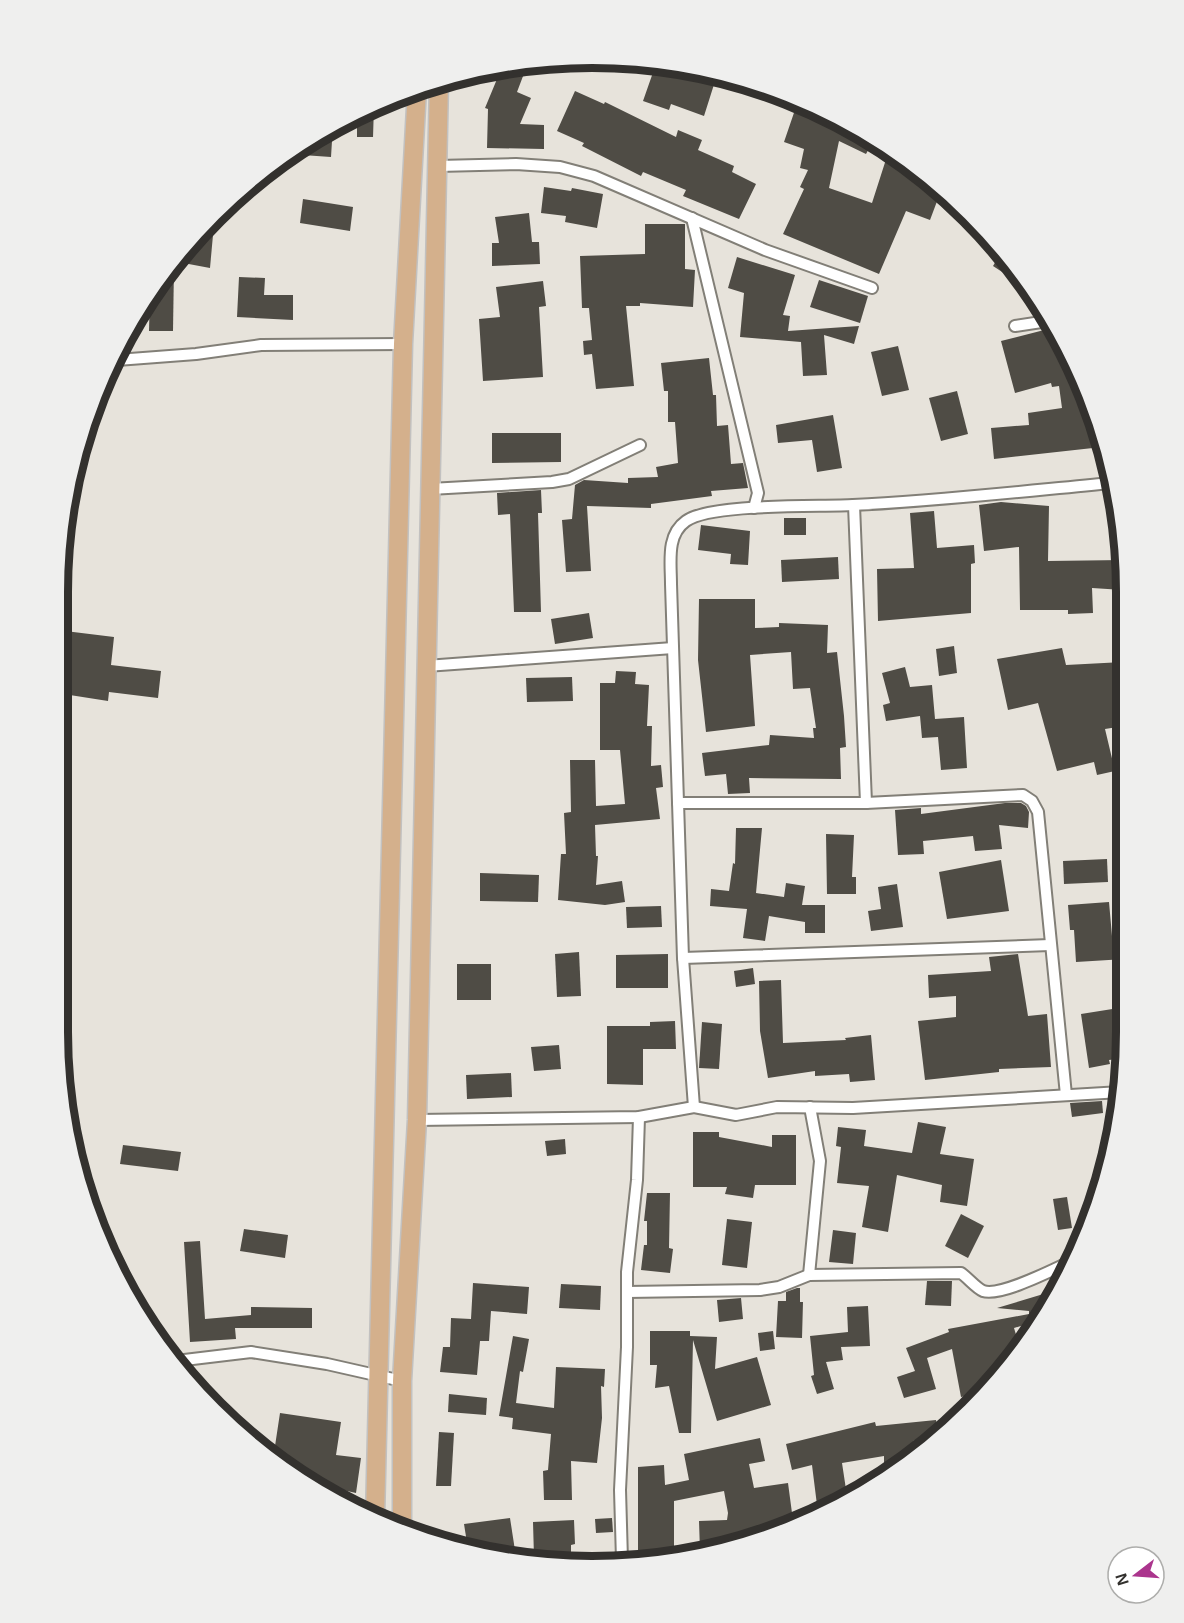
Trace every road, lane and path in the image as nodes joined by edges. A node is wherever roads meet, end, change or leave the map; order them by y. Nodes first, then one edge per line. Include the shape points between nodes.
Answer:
1 (439, 90) edge
2 (417, 97) edge
3 (438, 166) junction
4 (693, 218) junction
5 (872, 288) dead end
6 (1041, 322) edge
7 (1015, 326) dead end
8 (403, 344) junction
9 (122, 360) edge
10 (640, 445) dead end
11 (1105, 484) edge
12 (430, 489) junction
13 (854, 505) junction
14 (754, 508) junction
15 (673, 648) junction
16 (426, 666) junction
17 (678, 803) junction
18 (866, 803) junction
19 (1050, 945) junction
20 (683, 958) junction
21 (1113, 1092) edge
22 (1066, 1095) junction
23 (694, 1107) junction
24 (810, 1107) junction
25 (639, 1117) junction
26 (417, 1120) junction
27 (1061, 1266) edge
28 (809, 1275) junction
29 (627, 1292) junction
30 (183, 1359) edge
31 (378, 1375) junction
32 (402, 1381) junction
33 (375, 1508) edge
34 (402, 1520) edge
35 (622, 1554) edge

1 - 3 main road
2 - 8 main road
3 - 4 street via 560,167 630,190
3 - 12 main road
4 - 5 street via 765,250
4 - 14 street via 758,493
6 - 7 street
8 - 9 street via 261,345
8 - 31 main road
10 - 12 street via 569,479
11 - 13 street
12 - 16 main road
13 - 14 street
13 - 18 street
14 - 15 street via 687,520 675,532 671,545
15 - 16 street
15 - 17 street
16 - 26 main road
17 - 18 street
17 - 20 street
18 - 19 street via 1023,795 1032,801 1038,812
19 - 20 street
19 - 22 street
20 - 23 street
21 - 22 street
22 - 24 street via 853,1108
23 - 24 street via 736,1115 777,1107
23 - 25 street
24 - 28 street via 820,1161
25 - 26 street
25 - 29 street
26 - 32 main road
27 - 28 street via 994,1292 982,1291 961,1273
28 - 29 street via 760,1290
29 - 35 street via 620,1490
30 - 31 street via 251,1352
31 - 32 street
31 - 33 main road
32 - 34 main road

